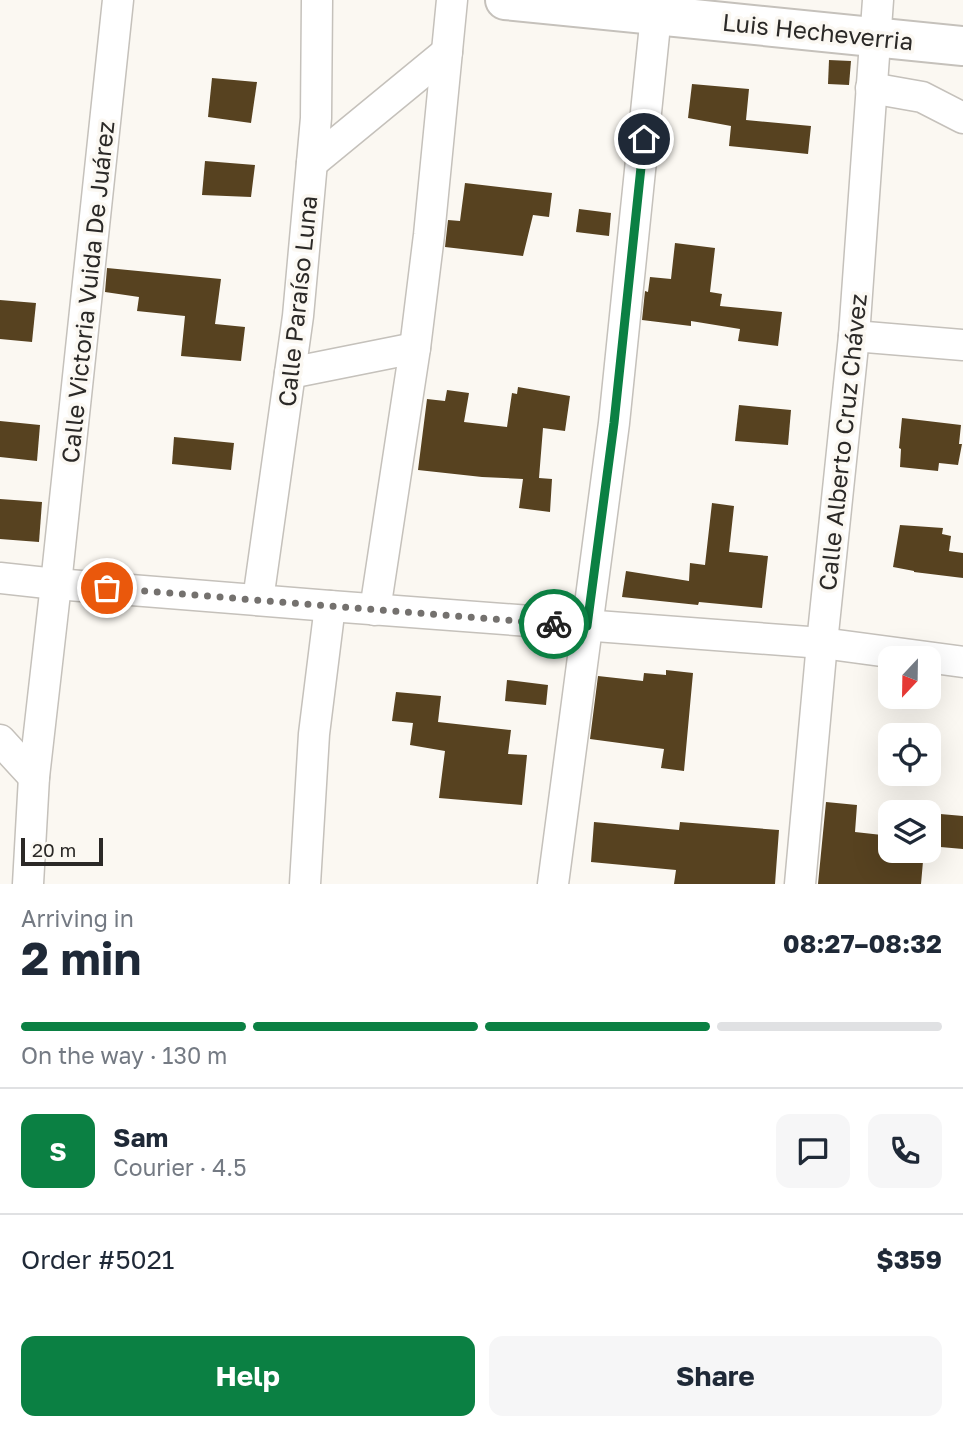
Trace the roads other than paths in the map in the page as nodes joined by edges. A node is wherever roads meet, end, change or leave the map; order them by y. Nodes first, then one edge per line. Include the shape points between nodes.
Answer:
1 (118, 0) edge
2 (317, 0) edge
3 (452, 0) edge
4 (505, 0) edge
5 (513, 0) edge
6 (644, 10) edge
7 (876, 18) edge
8 (963, 46) edge
9 (447, 51) junction
10 (871, 88) junction
11 (963, 118) edge
12 (312, 163) junction
13 (854, 336) junction
14 (963, 345) edge
15 (415, 348) junction
16 (290, 373) junction
17 (0, 578) edge
18 (56, 584) junction
19 (258, 600) junction
20 (330, 606) junction
21 (375, 610) junction
22 (587, 626) junction
23 (822, 643) junction
24 (963, 662) edge
25 (0, 740) edge
26 (34, 777) junction
27 (28, 884) edge
28 (305, 884) edge
29 (553, 884) edge
30 (800, 884) edge

1 - 18 street, Calle Victoria Vuida De Juárez
2 - 12 street, Calle Paraíso Luna
3 - 9 street
4 - 5 street, Luis Hecheverria
5 - 6 street, Luis Hecheverria
6 - 7 street, Luis Hecheverria
6 - 22 street via 614,423
7 - 8 street, Luis Hecheverria
7 - 10 street, Calle Alberto Cruz Chávez
9 - 12 street
9 - 15 street
10 - 11 street via 922,97
10 - 13 street, Calle Alberto Cruz Chávez
12 - 16 street, Calle Paraíso Luna
13 - 14 street
13 - 23 street, Calle Alberto Cruz Chávez
15 - 16 street
15 - 21 street
16 - 19 street, Calle Paraíso Luna
17 - 18 street
18 - 19 street
18 - 26 street, Calle Victoria Vuida De Juárez
19 - 20 street
20 - 21 street
20 - 28 street via 314,734
21 - 22 street
22 - 23 street
22 - 29 street
23 - 24 street
23 - 30 street, Calle Alberto Cruz Chávez
25 - 26 street
26 - 27 street, Calle Victoria Vuida De Juárez

